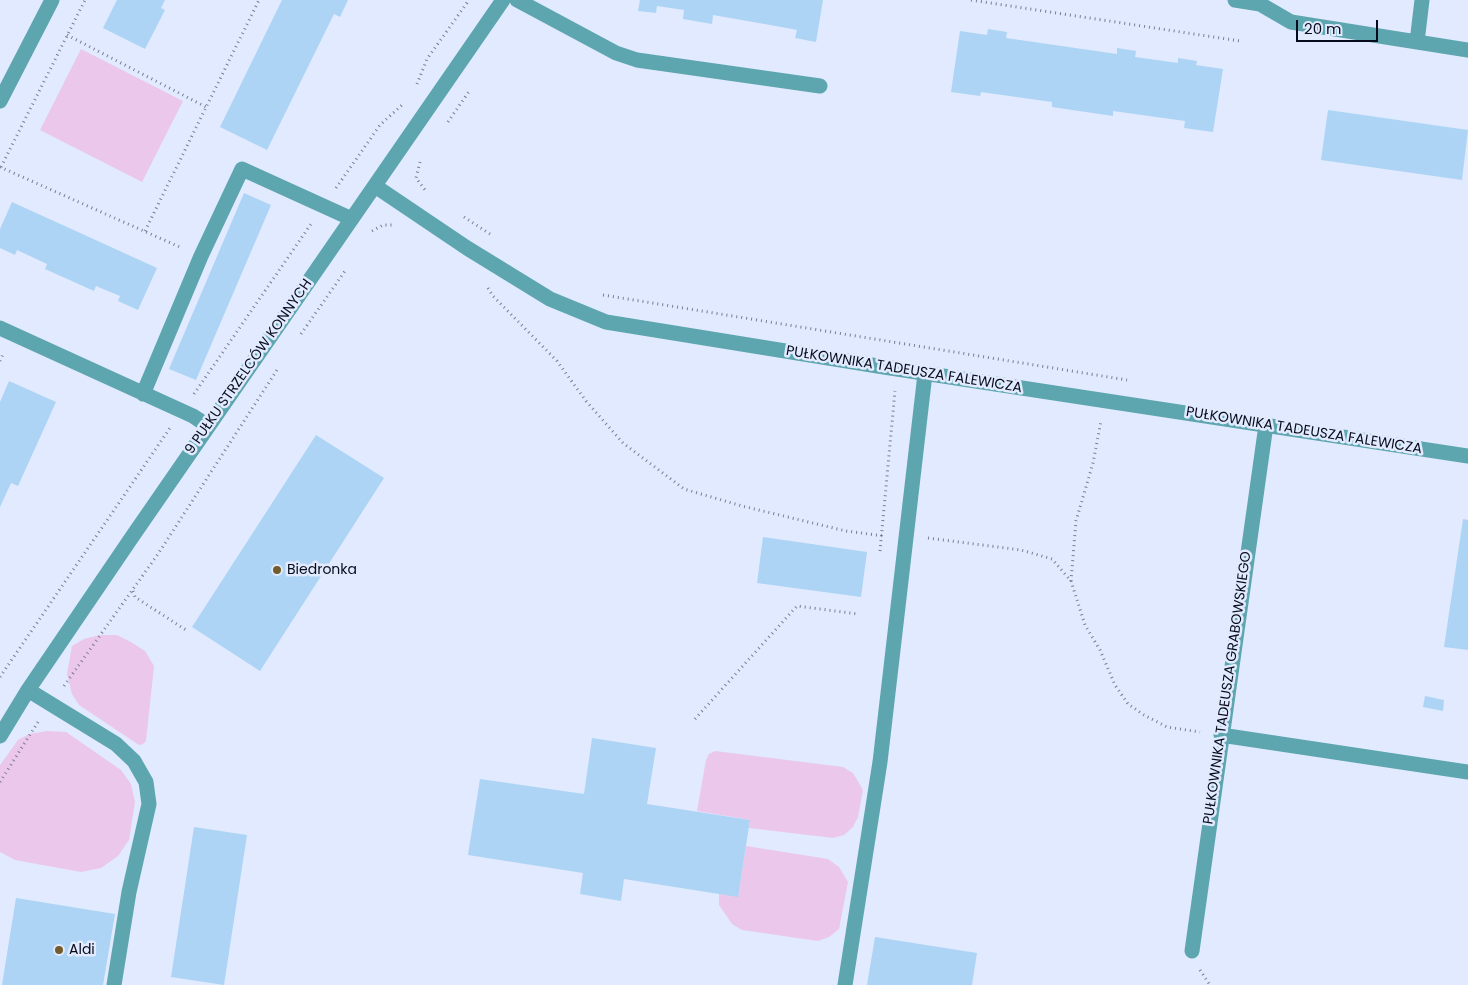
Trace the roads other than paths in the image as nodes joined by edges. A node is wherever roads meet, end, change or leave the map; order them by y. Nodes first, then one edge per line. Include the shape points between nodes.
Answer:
1 (52, 0) edge
2 (503, 0) edge
3 (517, 0) edge
4 (1235, 0) edge
5 (1422, 0) edge
6 (1417, 42) junction
7 (1468, 50) edge
8 (820, 86) dead end
9 (0, 101) edge
10 (375, 186) junction
11 (352, 219) junction
12 (0, 328) edge
13 (925, 374) junction
14 (142, 394) junction
15 (208, 426) junction
16 (1266, 426) junction
17 (1468, 456) edge
18 (28, 690) junction
19 (1221, 735) junction
20 (0, 736) edge
21 (1468, 772) edge
22 (1192, 951) dead end
23 (842, 978) edge
24 (114, 985) edge

1 - 9 street
2 - 10 street, 9 PUŁKU STRZELCÓW KONNYCH
3 - 8 street via 616,53 638,60
4 - 6 street via 1260,4 1291,22
5 - 6 street
6 - 7 street
10 - 11 street, 9 PUŁKU STRZELCÓW KONNYCH
10 - 13 street, PUŁKOWNIKA TADEUSZA FALEWICZA via 550,299 606,322
11 - 14 street via 242,169
11 - 15 street, 9 PUŁKU STRZELCÓW KONNYCH
12 - 14 street
13 - 16 street, PUŁKOWNIKA TADEUSZA FALEWICZA
13 - 23 street via 906,539 857,855
14 - 15 street
15 - 18 street, 9 PUŁKU STRZELCÓW KONNYCH
16 - 17 street, PUŁKOWNIKA TADEUSZA FALEWICZA
16 - 19 street, PUŁKOWNIKA TADEUSZA GRABOWSKIEGO
18 - 20 street, 9 PUŁKU STRZELCÓW KONNYCH
18 - 24 street via 116,744 134,761 146,782 149,804 129,892
19 - 21 street
19 - 22 street, PUŁKOWNIKA TADEUSZA GRABOWSKIEGO

